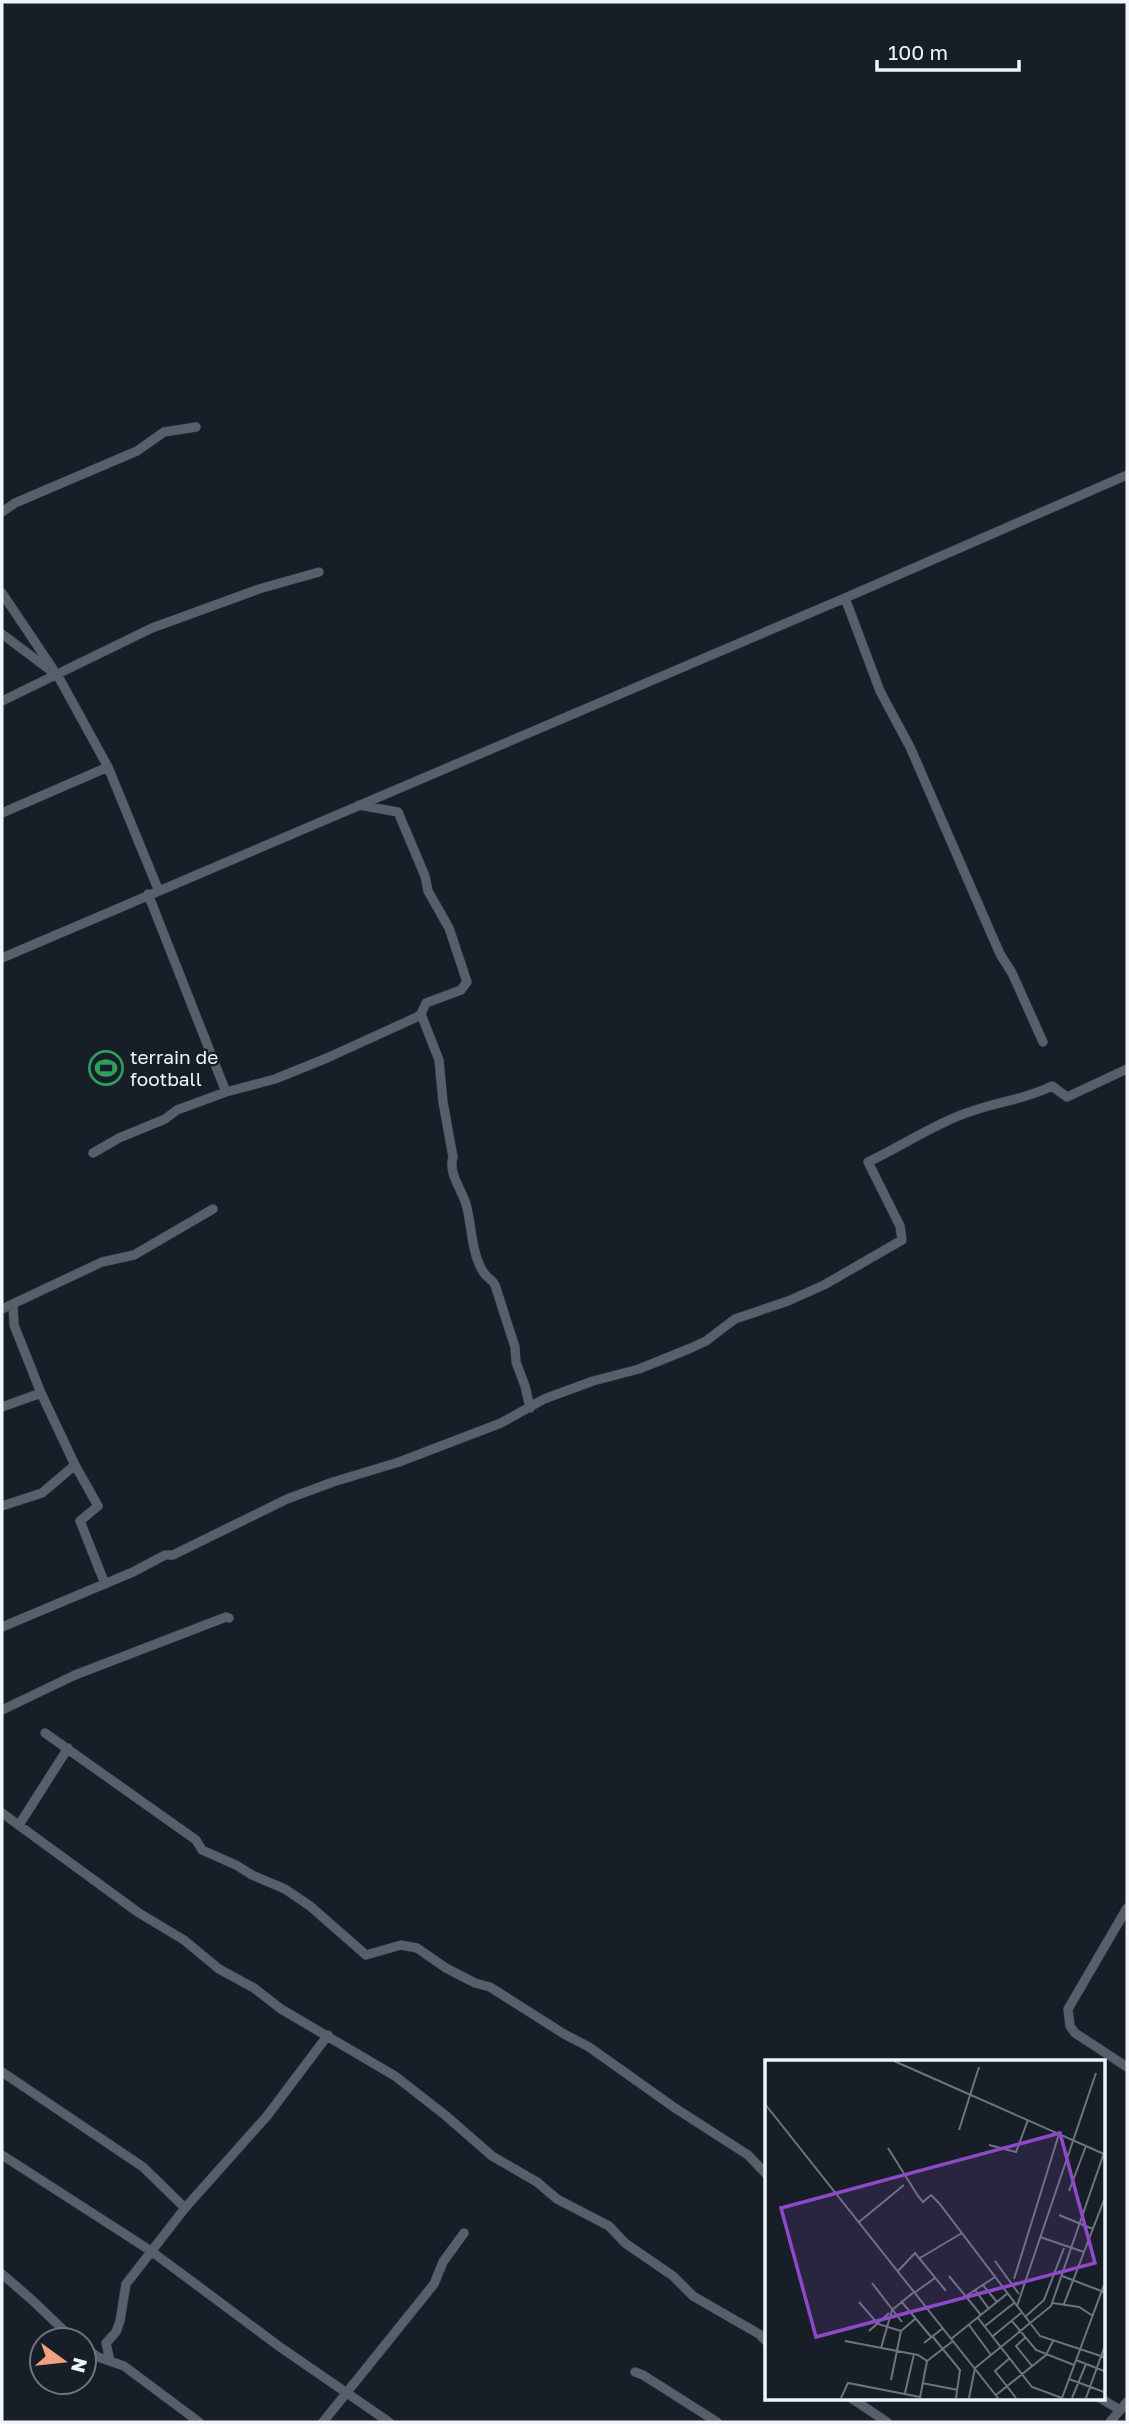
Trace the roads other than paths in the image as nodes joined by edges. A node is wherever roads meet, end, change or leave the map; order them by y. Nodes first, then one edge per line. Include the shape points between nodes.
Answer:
1 (196, 427) dead end
2 (1127, 475) edge
3 (2, 512) edge
4 (319, 572) dead end
5 (2, 593) edge
6 (845, 598) junction
7 (2, 634) edge
8 (58, 676) junction
9 (2, 701) edge
10 (108, 767) junction
11 (390, 791) junction
12 (358, 804) junction
13 (398, 812) junction
14 (2, 813) edge
15 (158, 889) junction
16 (148, 894) junction
17 (2, 958) edge
18 (421, 1014) junction
19 (1043, 1042) dead end
20 (1127, 1069) edge
21 (226, 1092) junction
22 (93, 1153) dead end
23 (213, 1209) dead end
24 (13, 1304) junction
25 (2, 1309) edge
26 (41, 1393) junction
27 (2, 1407) edge
28 (530, 1408) junction
29 (75, 1465) junction
30 (2, 1506) edge
31 (105, 1584) junction
32 (229, 1618) dead end
33 (2, 1627) edge
34 (2, 1710) edge
35 (45, 1733) dead end
36 (68, 1748) junction
37 (2, 1813) edge
38 (19, 1825) junction
39 (1127, 1908) edge
40 (328, 2035) junction
41 (1127, 2067) edge
42 (2, 2072) edge
43 (2, 2155) edge
44 (765, 2173) edge
45 (185, 2208) junction
46 (464, 2233) dead end
47 (151, 2251) junction
48 (2, 2274) edge
49 (59, 2326) edge
50 (765, 2340) edge
51 (98, 2357) edge
52 (110, 2361) junction
53 (635, 2372) dead end
54 (345, 2392) junction
55 (854, 2400) edge
56 (1103, 2400) edge
57 (1127, 2402) edge
58 (1120, 2410) junction
59 (199, 2422) edge
60 (323, 2422) edge
61 (390, 2422) edge
62 (717, 2422) edge
63 (887, 2422) edge
64 (1110, 2422) edge

1 - 3 street via 164,432 137,451
2 - 6 street
4 - 8 street via 152,628
5 - 8 street
6 - 11 street
6 - 19 street via 880,691 910,747
7 - 8 street
8 - 9 street
8 - 10 street
10 - 14 street
10 - 15 street
11 - 12 street
11 - 13 street
12 - 13 street
12 - 15 street
13 - 18 street via 428,891 449,928 467,982 461,990 426,1003
15 - 16 street
16 - 17 street
16 - 21 street
18 - 21 street via 275,1079
18 - 28 street via 439,1060 453,1157 450,1166 485,1275 495,1285 511,1332
20 - 28 street via 1067,1097 1052,1086 1032,1096 975,1110 868,1162 900,1226 902,1240 824,1285 735,1319 691,1348 544,1399
21 - 22 street via 177,1110
23 - 24 street via 134,1255 102,1262
24 - 25 street
24 - 26 street via 14,1325
26 - 27 street
26 - 29 street
28 - 31 street via 399,1462 287,1499
29 - 30 street via 42,1493
29 - 31 street via 98,1506 80,1521
31 - 33 street
32 - 34 street via 75,1675
35 - 36 street
36 - 38 street
36 - 44 street via 196,1840 202,1850 310,1906 366,1955 401,1945 417,1948 446,1968 490,1987 589,2047 748,2155
37 - 38 street
38 - 40 street via 219,1969
39 - 41 street via 1068,2009 1075,2033
40 - 45 street via 267,2116
40 - 50 street via 395,2076 492,2156 557,2199 609,2226 693,2296
42 - 45 street via 143,2167
43 - 47 street
45 - 47 street
46 - 54 street via 434,2284
47 - 52 street via 126,2284 120,2321 106,2343
47 - 54 street
48 - 49 street
51 - 52 street
52 - 59 street via 124,2366
53 - 62 street
54 - 60 street
54 - 61 street
55 - 63 street
56 - 58 street
57 - 58 street
58 - 64 street

